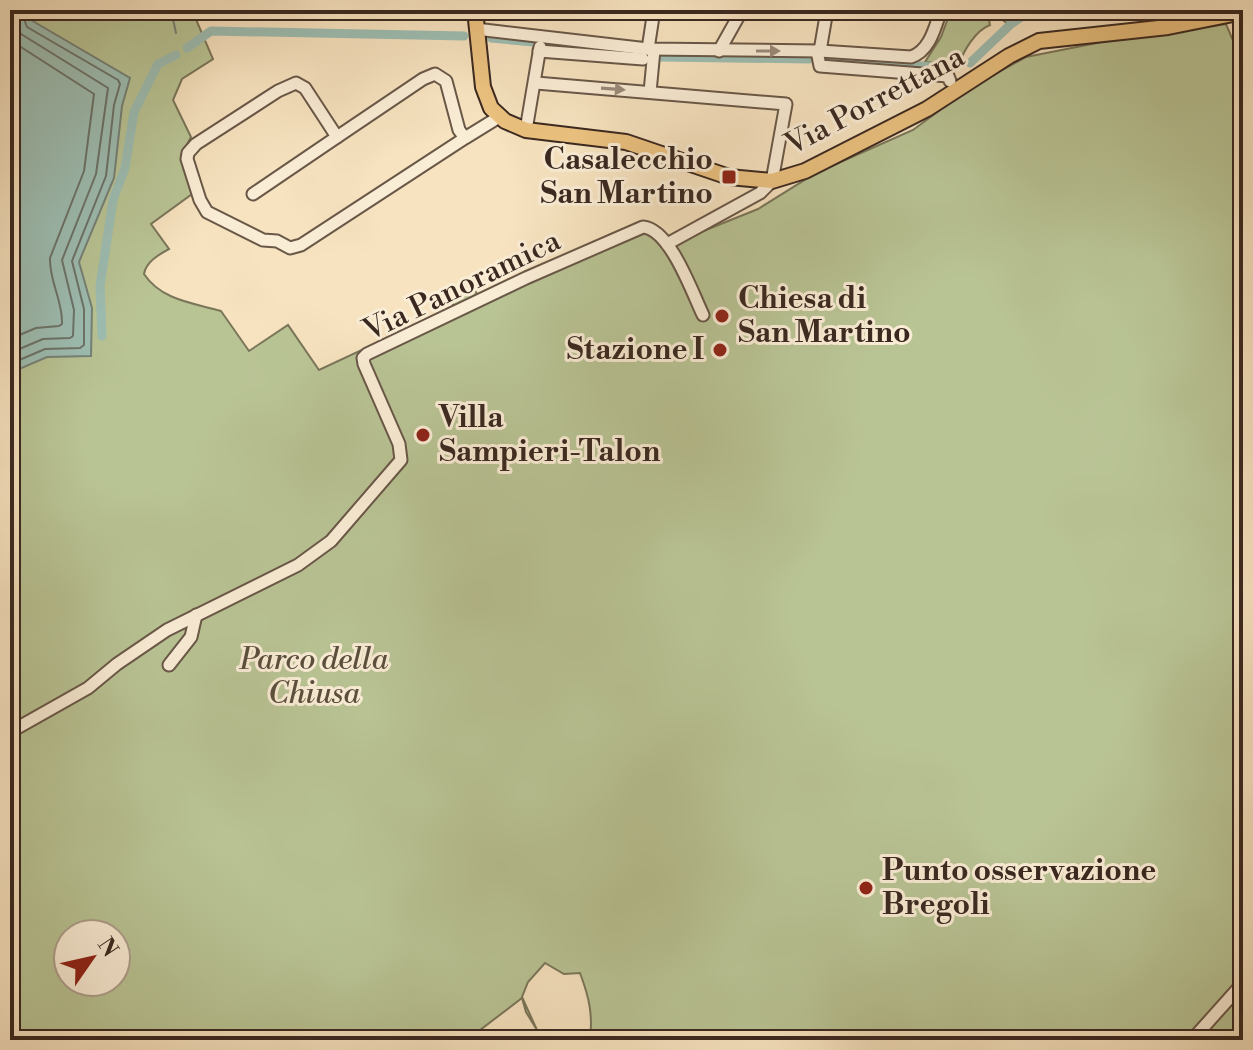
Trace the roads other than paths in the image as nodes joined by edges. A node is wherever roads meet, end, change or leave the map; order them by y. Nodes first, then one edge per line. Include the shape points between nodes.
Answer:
1 (475, 10) edge
2 (654, 10) edge
3 (742, 10) edge
4 (827, 10) edge
5 (941, 10) edge
6 (1243, 12) edge
7 (476, 29) junction
8 (540, 44) junction
9 (719, 51) junction
10 (819, 51) junction
11 (648, 53) junction
12 (950, 81) dead end
13 (536, 83) junction
14 (650, 92) junction
15 (499, 117) junction
16 (526, 130) junction
17 (337, 137) junction
18 (465, 138) junction
19 (772, 181) junction
20 (253, 194) dead end
21 (667, 244) junction
22 (703, 315) dead end
23 (196, 615) junction
24 (169, 665) dead end
25 (10, 732) edge
26 (1243, 983) edge
27 (1192, 1040) edge

1 - 7 main road
2 - 11 street
3 - 9 street
4 - 10 street
5 - 10 street via 926,46 916,56
6 - 19 main road, Via Porrettana via 1168,27 1039,41 927,109 805,171
7 - 8 street
7 - 15 main road via 483,87
8 - 11 street
8 - 13 street
9 -> 10 street
9 - 11 street
10 - 12 street via 820,66 948,76
11 - 14 street
13 -> 14 street
13 - 16 street
14 - 19 street via 786,104
15 - 16 main road, Via Porrettana
15 - 18 street
16 - 19 main road, Via Porrettana via 626,142 729,177
17 - 18 street via 435,74 443,78
17 - 18 street via 305,88 290,83 192,148 187,159 207,212 290,248
17 - 20 street
19 - 21 street via 760,193
21 - 22 street
21 - 23 street, Via Panoramica via 655,230 639,228 365,355 401,460 331,541 298,565
23 - 24 street via 191,637
23 - 25 street, Via Panoramica via 88,688
26 - 27 street

